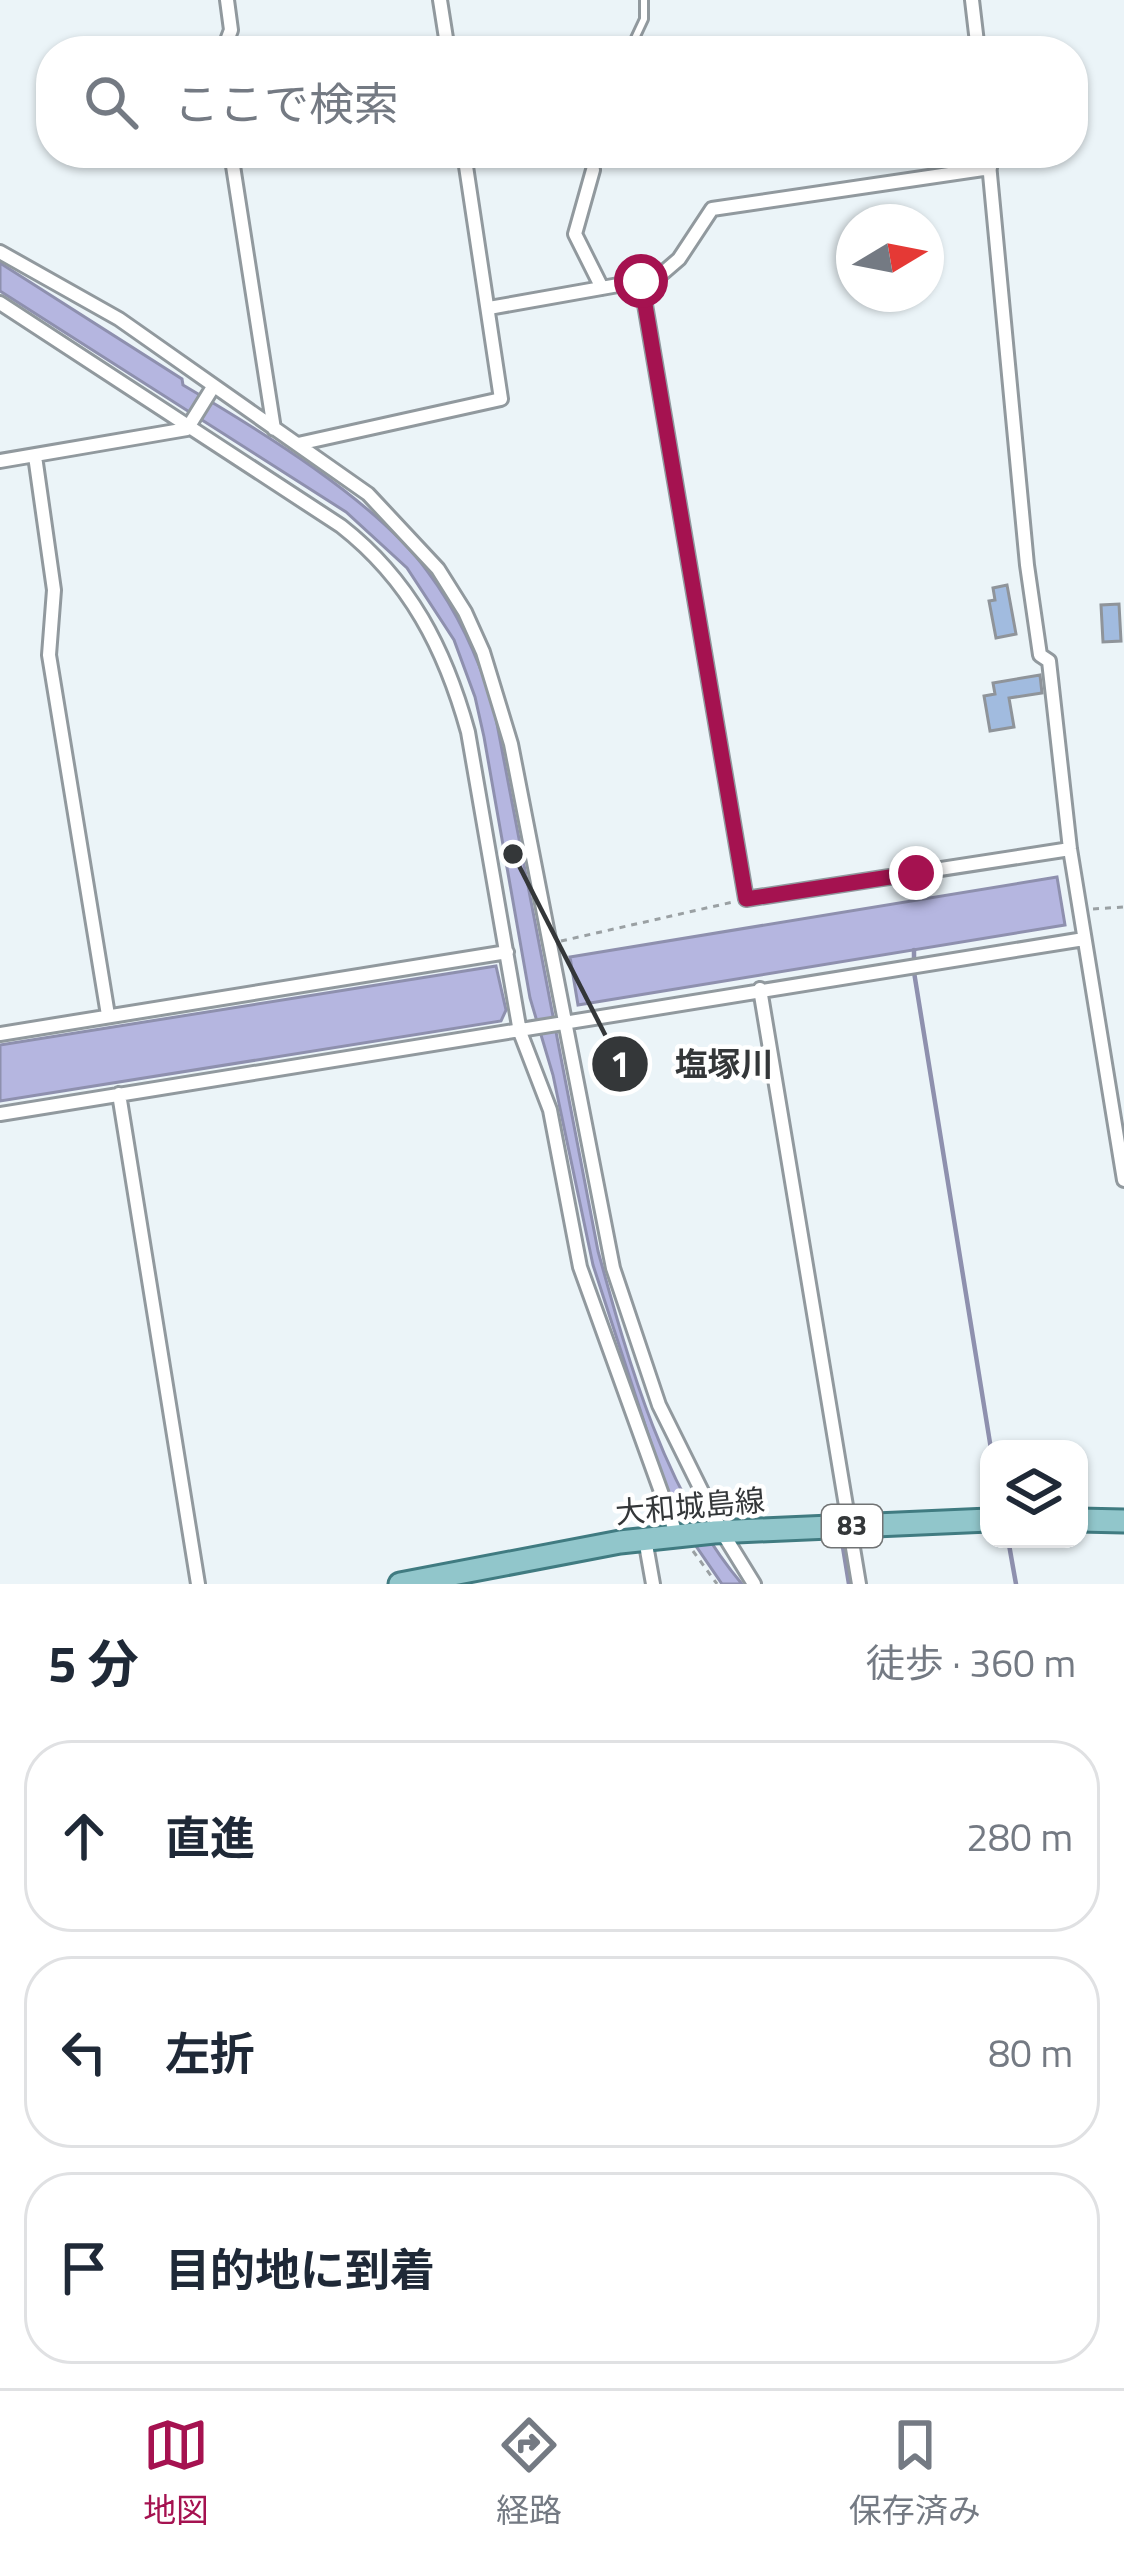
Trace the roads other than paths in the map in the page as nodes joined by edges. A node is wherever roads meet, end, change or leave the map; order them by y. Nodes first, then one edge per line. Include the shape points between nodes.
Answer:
1 (227, 0) edge
2 (440, 0) edge
3 (644, 0) edge
4 (972, 0) edge
5 (229, 36) edge
6 (446, 36) edge
7 (636, 36) edge
8 (976, 36) edge
9 (233, 168) edge
10 (466, 168) edge
11 (990, 168) joint
12 (593, 170) edge
13 (0, 252) edge
14 (602, 288) junction
15 (643, 290) junction
16 (0, 303) edge
17 (489, 308) junction
18 (213, 387) junction
19 (189, 424) junction
20 (274, 429) junction
21 (298, 444) junction
22 (35, 455) junction
23 (0, 461) edge
24 (1070, 849) junction
25 (1084, 939) junction
26 (507, 952) junction
27 (760, 988) junction
28 (108, 1015) junction
29 (568, 1024) junction
30 (520, 1032) junction
31 (0, 1034) edge
32 (119, 1094) junction
33 (0, 1114) edge
34 (1124, 1180) edge
35 (980, 1520) edge
36 (1088, 1520) edge
37 (1124, 1520) edge
38 (850, 1526) junction
39 (718, 1532) junction
40 (682, 1536) junction
41 (646, 1539) junction
42 (198, 1584) edge
43 (400, 1584) edge
44 (653, 1584) edge
45 (754, 1584) edge
46 (859, 1584) edge

1 - 5 street
2 - 6 street
3 - 7 lane
4 - 8 street
9 - 20 street
10 - 17 street
11 - 15 street via 712,209 679,260
11 - 24 street via 1027,565 1040,655 1049,661
12 - 14 street via 575,234
13 - 18 street via 119,319
14 - 15 street via 641,281
14 - 17 street
15 - 24 street via 746,899
16 - 19 street
17 - 21 street via 501,399
18 - 19 street
18 - 20 street
19 - 22 street
19 - 26 street via 368,547 430,628 468,732
20 - 21 street
21 - 29 street via 368,494 439,569 465,612 500,703
22 - 23 street
22 - 28 street via 54,590 49,655
24 - 25 street
25 - 27 street
25 - 34 street
26 - 28 street
26 - 30 street
27 - 29 street
27 - 38 street
28 - 31 street
29 - 30 street
29 - 39 street via 614,1268 659,1406
30 - 32 street
30 - 40 street via 550,1110 580,1267
32 - 33 street
32 - 42 street
35 - 38 main road, 大和城島線 / 83
36 - 37 main road
38 - 39 main road, 大和城島線 / 83
38 - 46 street
39 - 40 main road, 大和城島線 / 83
39 - 45 street
40 - 41 main road, 大和城島線 / 83
41 - 43 main road, 大和城島線 / 83
41 - 44 street

